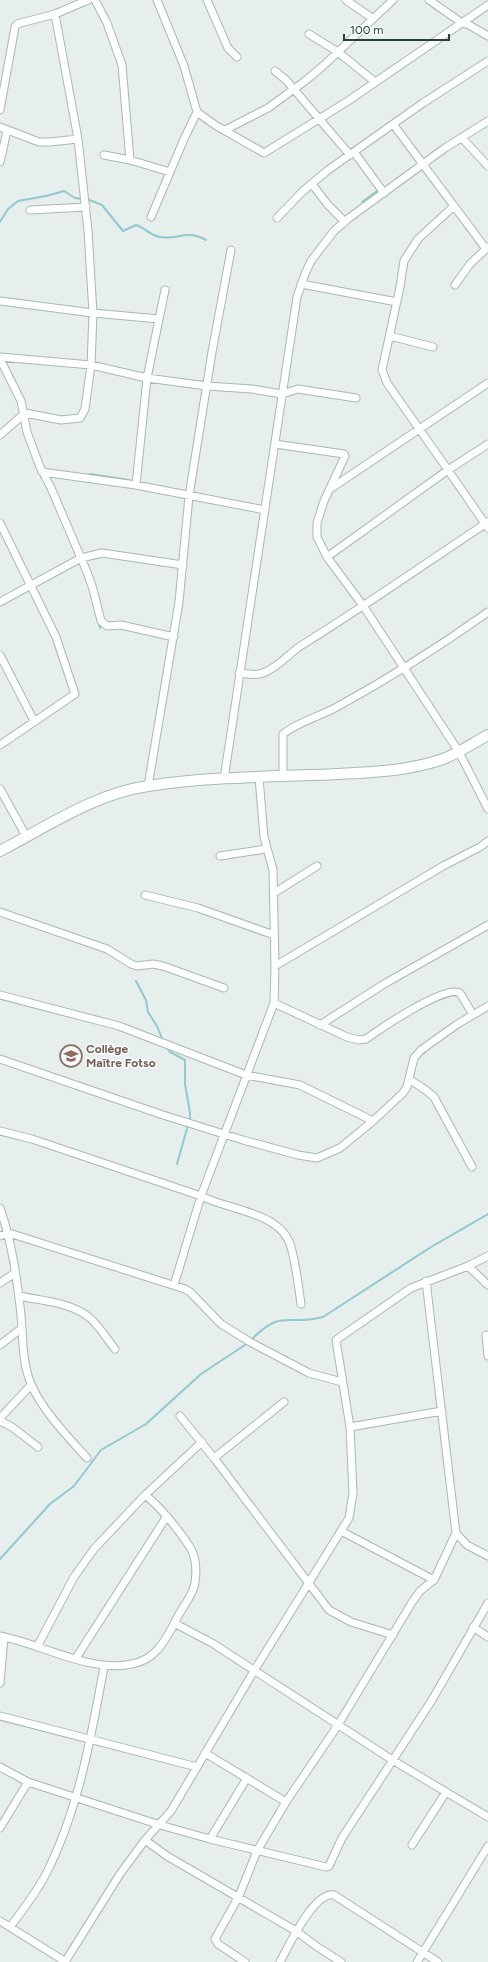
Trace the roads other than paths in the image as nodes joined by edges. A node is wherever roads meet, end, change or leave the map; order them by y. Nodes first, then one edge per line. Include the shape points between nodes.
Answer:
1 (88, 0) edge
2 (95, 0) edge
3 (157, 0) edge
4 (207, 0) edge
5 (346, 0) edge
6 (393, 0) edge
7 (429, 0) edge
8 (488, 6) edge
9 (55, 14) junction
10 (372, 18) junction
11 (462, 23) junction
12 (309, 34) dead end
13 (488, 36) edge
14 (338, 52) junction
15 (238, 57) dead end
16 (488, 61) edge
17 (275, 71) dead end
18 (375, 82) junction
19 (293, 89) junction
20 (0, 110) edge
21 (197, 112) junction
22 (319, 119) junction
23 (488, 121) edge
24 (393, 124) junction
25 (3, 129) edge
26 (225, 130) junction
27 (462, 138) junction
28 (78, 139) junction
29 (352, 153) junction
30 (104, 155) dead end
31 (130, 160) junction
32 (0, 162) edge
33 (423, 164) junction
34 (488, 166) edge
35 (170, 172) junction
36 (312, 184) junction
37 (384, 193) junction
38 (454, 206) junction
39 (86, 207) junction
40 (30, 210) dead end
41 (151, 217) dead end
42 (277, 218) dead end
43 (345, 222) junction
44 (487, 248) edge
45 (231, 250) dead end
46 (301, 284) junction
47 (455, 285) dead end
48 (165, 290) dead end
49 (0, 301) edge
50 (397, 302) junction
51 (93, 313) junction
52 (159, 319) junction
53 (390, 336) junction
54 (433, 347) dead end
55 (0, 358) edge
56 (91, 366) junction
57 (147, 378) junction
58 (488, 382) edge
59 (207, 386) junction
60 (282, 394) junction
61 (356, 398) dead end
62 (25, 413) junction
63 (419, 429) junction
64 (0, 436) edge
65 (275, 444) junction
66 (488, 444) edge
67 (448, 470) junction
68 (42, 472) junction
69 (136, 485) junction
70 (330, 489) junction
71 (189, 496) junction
72 (265, 510) junction
73 (0, 523) edge
74 (487, 524) edge
75 (327, 556) junction
76 (81, 558) junction
77 (183, 565) junction
78 (30, 585) junction
79 (0, 602) edge
80 (364, 607) junction
81 (488, 612) edge
82 (174, 637) junction
83 (0, 655) edge
84 (403, 668) junction
85 (239, 673) junction
86 (34, 721) junction
87 (488, 735) edge
88 (0, 745) edge
89 (459, 752) junction
90 (283, 777) junction
91 (259, 778) junction
92 (224, 779) junction
93 (148, 786) junction
94 (0, 789) edge
95 (488, 809) edge
96 (26, 836) junction
97 (488, 841) edge
98 (266, 849) junction
99 (0, 851) edge
100 (220, 856) dead end
101 (317, 866) dead end
102 (274, 893) junction
103 (145, 895) dead end
104 (0, 912) edge
105 (488, 925) edge
106 (274, 935) junction
107 (276, 966) junction
108 (224, 988) dead end
109 (0, 995) edge
110 (274, 1004) junction
111 (488, 1006) edge
112 (473, 1014) junction
113 (320, 1025) junction
114 (0, 1059) edge
115 (246, 1075) junction
116 (409, 1079) junction
117 (373, 1122) junction
118 (0, 1131) edge
119 (225, 1134) junction
120 (472, 1167) dead end
121 (201, 1196) junction
122 (0, 1208) edge
123 (9, 1233) junction
124 (0, 1236) edge
125 (488, 1256) edge
126 (468, 1266) junction
127 (15, 1273) junction
128 (426, 1281) junction
129 (0, 1283) edge
130 (174, 1285) junction
131 (488, 1285) edge
132 (19, 1296) junction
133 (301, 1304) dead end
134 (22, 1328) junction
135 (486, 1336) dead end
136 (0, 1345) edge
137 (115, 1349) dead end
138 (488, 1356) edge
139 (342, 1382) junction
140 (31, 1384) junction
141 (284, 1402) dead end
142 (442, 1411) junction
143 (180, 1416) dead end
144 (0, 1418) edge
145 (0, 1421) edge
146 (350, 1427) junction
147 (202, 1442) junction
148 (38, 1447) dead end
149 (87, 1458) dead end
150 (214, 1458) junction
151 (145, 1496) junction
152 (167, 1516) junction
153 (342, 1531) junction
154 (456, 1533) junction
155 (488, 1556) edge
156 (434, 1580) junction
157 (309, 1585) junction
158 (488, 1603) edge
159 (174, 1623) junction
160 (473, 1627) junction
161 (393, 1634) junction
162 (2, 1636) edge
163 (488, 1637) edge
164 (36, 1647) junction
165 (76, 1658) junction
166 (104, 1666) junction
167 (254, 1671) junction
168 (0, 1683) edge
169 (0, 1716) edge
170 (338, 1725) junction
171 (90, 1740) junction
172 (205, 1753) junction
173 (394, 1760) junction
174 (0, 1767) edge
175 (197, 1767) junction
176 (247, 1778) junction
177 (28, 1782) junction
178 (446, 1792) junction
179 (76, 1798) junction
180 (286, 1802) junction
181 (488, 1817) edge
182 (160, 1825) junction
183 (0, 1828) edge
184 (145, 1840) junction
185 (210, 1840) junction
186 (412, 1846) dead end
187 (488, 1846) edge
188 (257, 1851) junction
189 (239, 1896) junction
190 (0, 1921) edge
191 (10, 1927) junction
192 (296, 1931) junction
193 (423, 1953) junction
194 (65, 1962) edge
195 (245, 1962) edge
196 (280, 1962) edge
197 (341, 1962) edge
198 (417, 1962) edge
199 (438, 1962) edge

1 - 9 street
2 - 31 street via 109,29 123,70
3 - 21 street via 184,66
4 - 15 street via 228,48
5 - 10 street
6 - 10 street
7 - 11 street
8 - 11 street
9 - 20 street via 21,22 15,27
9 - 28 street
10 - 14 street
11 - 13 street
11 - 18 street
12 - 14 street
14 - 18 street
14 - 19 street
16 - 24 street
17 - 19 street
18 - 22 street
19 - 22 street
19 - 26 street via 268,108
21 - 26 street via 215,126
21 - 35 street
22 - 26 street via 264,153
22 - 29 street
23 - 27 street
24 - 29 street
24 - 33 street
25 - 28 street via 44,142
25 - 32 street
27 - 33 street
27 - 34 street
28 - 39 street
29 - 36 street
29 - 37 street
30 - 31 street
31 - 35 street
33 - 37 street
33 - 38 street
35 - 41 street
36 - 42 street
36 - 43 street
37 - 43 street
38 - 44 street
38 - 50 street via 410,249 404,261
39 - 40 street
39 - 51 street
43 - 46 street via 320,248
44 - 47 street via 470,264
45 - 59 street
46 - 50 street
46 - 60 street
48 - 52 street
49 - 51 street
50 - 53 street
51 - 52 street
51 - 56 street
52 - 57 street
53 - 54 street
53 - 63 street via 382,370
55 - 56 street
55 - 62 street via 16,388
56 - 57 street
56 - 62 street via 85,409 80,418 61,420
57 - 59 street
57 - 69 street
58 - 63 street
59 - 60 street via 252,388
59 - 71 street
60 - 61 street via 298,389
60 - 65 street
62 - 64 street
62 - 68 street via 27,432
63 - 67 street
63 - 70 street
65 - 70 street via 344,454 346,459
65 - 72 street
66 - 67 street
67 - 74 street
67 - 75 street
68 - 69 street
68 - 76 street
69 - 71 street
70 - 75 street via 316,530
71 - 72 street
71 - 77 street
72 - 85 street
73 - 78 street
74 - 80 street
75 - 80 street
76 - 77 street via 102,554
76 - 78 street
76 - 82 street via 103,624 121,625
77 - 82 street
78 - 79 street
78 - 86 street via 56,637 75,694
80 - 84 street
80 - 85 street via 294,650 269,671 256,675
81 - 84 street
82 - 93 street
83 - 86 street
84 - 89 street
84 - 90 street via 334,709 283,734
85 - 92 street
86 - 88 street
87 - 89 main road
89 - 90 main road via 404,769
89 - 95 street
90 - 91 main road
91 - 92 main road
91 - 98 street
92 - 93 main road
93 - 96 main road via 114,793
94 - 96 street
96 - 99 main road
97 - 107 street
98 - 100 street
98 - 102 street via 273,870
101 - 102 street
102 - 106 street
103 - 106 street via 198,908
104 - 108 street via 107,949 131,964 163,966
105 - 113 street via 384,984
106 - 107 street
107 - 110 street
109 - 115 street via 119,1026
110 - 113 street
110 - 115 street
111 - 112 street
112 - 113 street via 460,993 452,991 412,1009 366,1039 347,1037
112 - 116 street via 421,1050 414,1058
114 - 119 street via 163,1116
115 - 117 street via 300,1085
115 - 119 street
116 - 117 street via 403,1093
116 - 120 street via 434,1097
117 - 119 street via 340,1148 317,1158
118 - 121 street
119 - 121 street
121 - 130 street
121 - 133 street via 214,1203 266,1219 283,1231 290,1243
122 - 123 street
123 - 124 street
123 - 127 street
123 - 130 street
125 - 126 street
126 - 128 street
126 - 131 street
127 - 129 street
127 - 132 street
128 - 139 street via 411,1288 336,1340
128 - 142 street
130 - 139 street via 190,1292 221,1324 270,1354 309,1373
132 - 134 street
132 - 137 street via 66,1306 83,1313 91,1318
134 - 136 street
134 - 140 street via 24,1359
135 - 138 street
139 - 146 street
140 - 144 street
140 - 149 street via 63,1431
141 - 150 street
142 - 146 street
142 - 154 street
143 - 147 street
145 - 148 street
146 - 153 street via 352,1508
147 - 150 street
147 - 151 street
150 - 157 street
151 - 152 street
151 - 164 street via 94,1549 70,1584
152 - 159 street via 192,1551 196,1563 193,1589
152 - 165 street
153 - 156 street
153 - 157 street
154 - 155 street via 467,1545
154 - 156 street
156 - 161 street via 420,1591
157 - 161 street via 329,1610 351,1622
157 - 167 street
158 - 160 street
159 - 166 street via 157,1652 144,1660 132,1664
159 - 167 street via 212,1643
160 - 163 street
160 - 173 street via 432,1700
161 - 170 street
162 - 164 street
162 - 168 street
164 - 165 street
165 - 166 street
166 - 171 street
167 - 170 street
167 - 172 street
169 - 171 street
170 - 173 street
170 - 180 street
171 - 175 street
171 - 179 street
172 - 175 street
172 - 176 street
173 - 178 street
173 - 188 street via 342,1838 329,1866
174 - 177 street
175 - 182 street via 171,1812
176 - 180 street
176 - 185 street
177 - 179 street
177 - 183 street
178 - 181 street
178 - 186 street
179 - 182 street
179 - 191 street via 62,1839 46,1874
180 - 188 street
182 - 184 street
182 - 185 street
184 - 189 street via 167,1856
184 - 194 street via 120,1874
185 - 188 street
187 - 193 street
188 - 189 street
189 - 192 street
189 - 195 street via 215,1941
190 - 191 street
191 - 194 street
192 - 193 street via 307,1915 324,1896 329,1894
192 - 196 street
192 - 197 street
193 - 198 street
193 - 199 street

